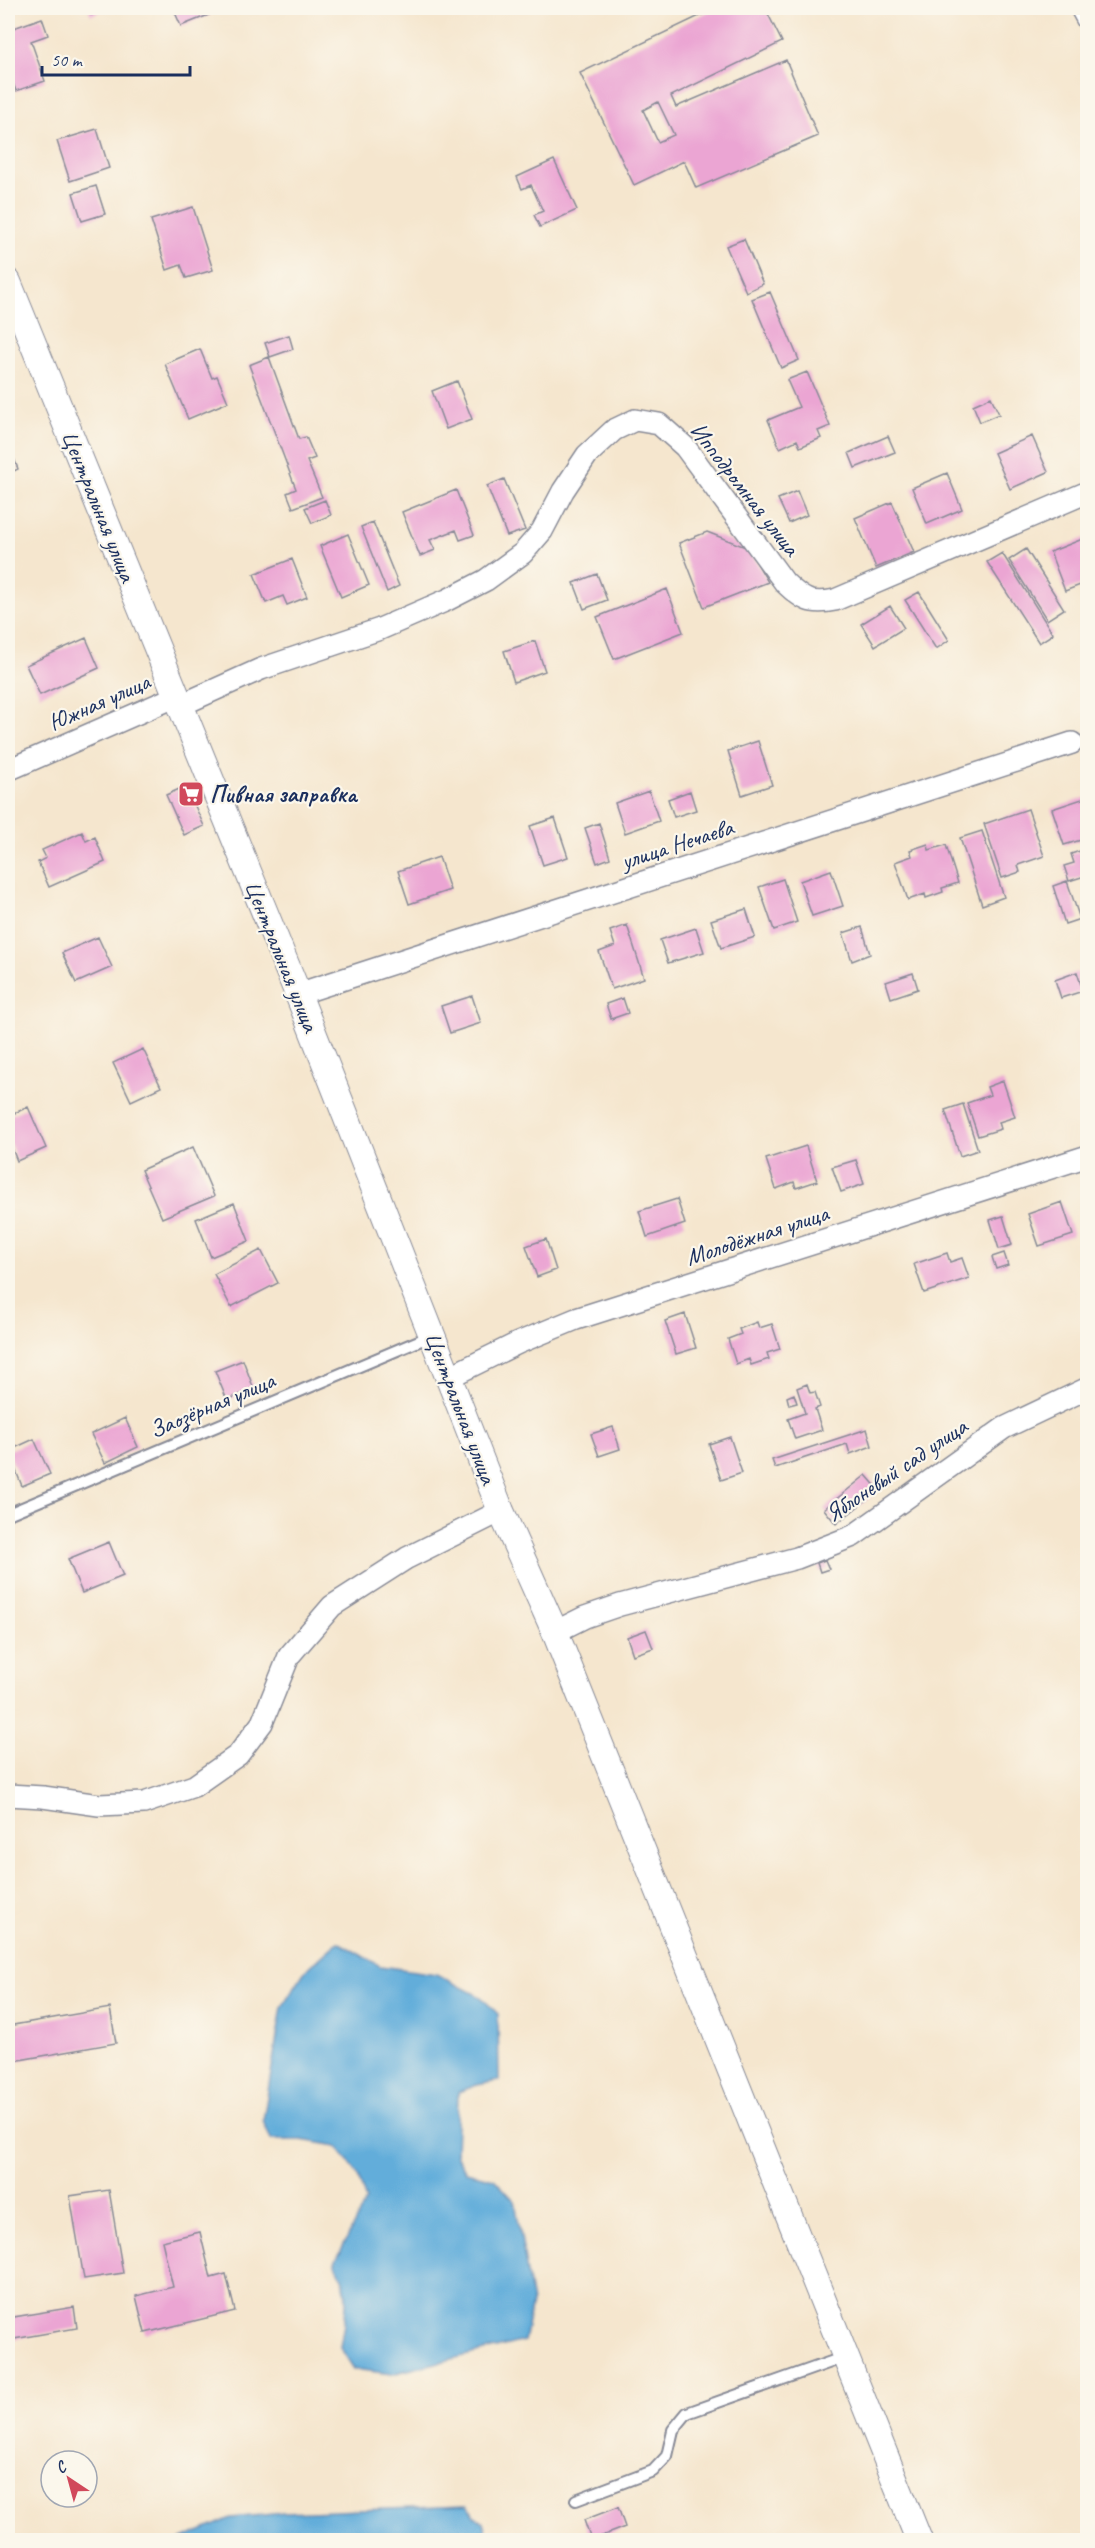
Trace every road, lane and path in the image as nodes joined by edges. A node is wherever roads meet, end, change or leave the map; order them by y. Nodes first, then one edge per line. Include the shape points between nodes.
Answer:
1 (1081, 8) edge
2 (1088, 21) edge
3 (8, 282) edge
4 (1088, 492) edge
5 (179, 700) junction
6 (1072, 742) dead end
7 (8, 770) edge
8 (298, 994) junction
9 (1088, 1156) edge
10 (433, 1335) junction
11 (449, 1377) junction
12 (1088, 1388) edge
13 (501, 1511) junction
14 (8, 1514) edge
15 (555, 1632) junction
16 (8, 1795) edge
17 (844, 2357) junction
18 (576, 2500) dead end
19 (919, 2541) edge

1 - 2 street
3 - 5 street, Центральная улица
4 - 5 street, Ипподромная улица via 835,600 817,603 801,598 785,583 686,447 659,424 635,420 614,430 587,455 542,531 523,553 486,580 380,629
5 - 7 street, Южная улица
5 - 8 street, Центральная улица
6 - 8 street, улица Нечаева
8 - 10 street, Центральная улица
9 - 11 street, Молодёжная улица via 576,1319
10 - 11 street, Центральная улица
10 - 14 lane, Заозёрная улица
11 - 13 street, Центральная улица
12 - 15 street, Яблоневый сад улица via 1005,1428 853,1536 797,1558 621,1605
13 - 15 street, Центральная улица
13 - 16 street via 407,1558 332,1606 290,1656 262,1723 238,1755 194,1786 144,1803 99,1805
15 - 17 street, Центральная улица
17 - 18 lane via 687,2414 673,2430 667,2456 653,2472
17 - 19 street, Центральная улица

